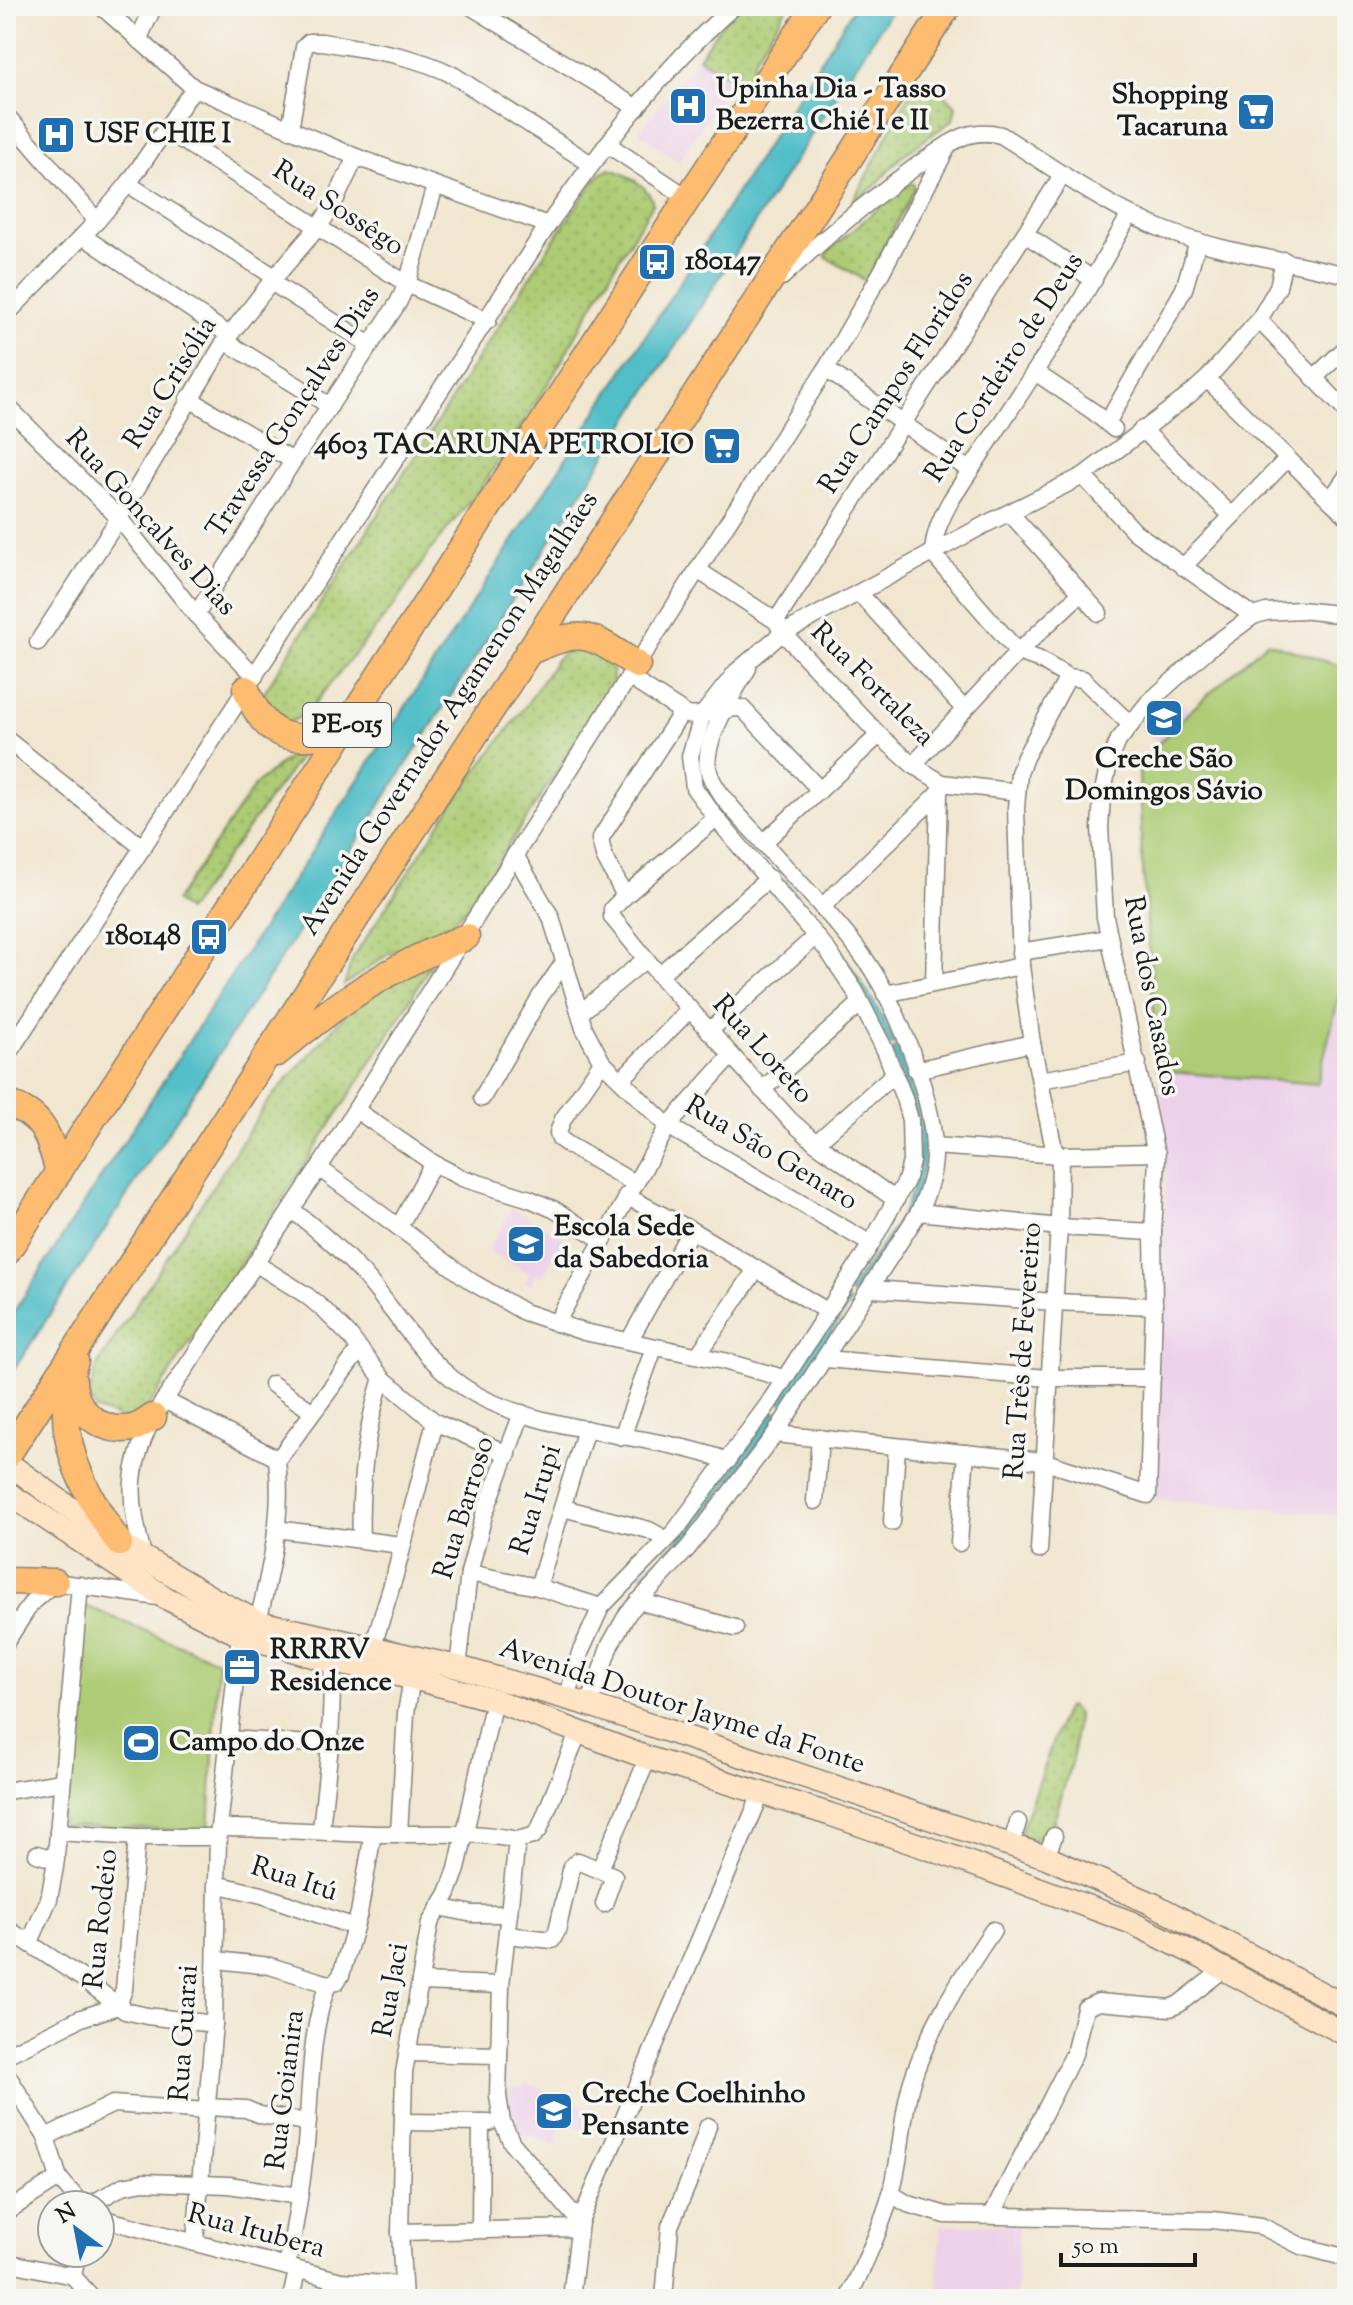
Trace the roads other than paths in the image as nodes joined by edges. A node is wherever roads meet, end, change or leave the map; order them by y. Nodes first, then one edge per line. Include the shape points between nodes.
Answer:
1 (101, 6) edge
2 (154, 6) edge
3 (470, 6) edge
4 (734, 6) edge
5 (816, 6) edge
6 (948, 6) edge
7 (138, 40) junction
8 (194, 88) junction
9 (637, 108) junction
10 (6, 115) edge
11 (166, 130) junction
12 (290, 130) junction
13 (607, 144) junction
14 (949, 144) junction
15 (356, 157) junction
16 (591, 164) junction
17 (1063, 174) junction
18 (128, 184) junction
19 (435, 186) junction
20 (688, 198) junction
21 (1130, 214) junction
22 (97, 221) junction
23 (548, 225) junction
24 (319, 226) junction
25 (1025, 234) junction
26 (83, 236) junction
27 (1198, 241) junction
28 (1284, 260) junction
29 (1347, 275) edge
30 (273, 280) junction
31 (1094, 280) junction
32 (407, 284) junction
33 (757, 300) junction
34 (8, 308) edge
35 (1259, 320) junction
36 (488, 321) junction
37 (227, 338) junction
38 (370, 345) junction
39 (1347, 347) edge
40 (826, 369) junction
41 (1035, 372) junction
42 (1314, 378) junction
43 (1207, 379) junction
44 (188, 398) junction
45 (6, 405) edge
46 (330, 406) junction
47 (1347, 412) edge
48 (904, 423) junction
49 (1107, 423) junction
50 (1142, 429) junction
51 (1123, 443) junction
52 (1287, 459) junction
53 (293, 461) junction
54 (969, 470) junction
55 (1083, 476) junction
56 (1347, 476) edge
57 (1330, 500) junction
58 (1010, 513) junction
59 (1232, 516) junction
60 (1347, 516) edge
61 (119, 518) junction
62 (933, 554) junction
63 (1183, 567) junction
64 (699, 571) junction
65 (1081, 593) junction
66 (860, 594) junction
67 (1099, 613) dead end
68 (196, 615) junction
69 (1347, 615) edge
70 (1253, 616) junction
71 (780, 628) junction
72 (38, 642) dead end
73 (528, 652) junction
74 (1018, 652) junction
75 (757, 653) junction
76 (633, 671) junction
77 (1068, 677) junction
78 (250, 683) junction
79 (728, 707) junction
80 (964, 709) junction
81 (682, 712) junction
82 (703, 714) junction
83 (1130, 724) junction
84 (343, 731) junction
85 (879, 735) junction
86 (6, 739) edge
87 (913, 765) junction
88 (940, 788) junction
89 (820, 790) junction
90 (1017, 792) junction
91 (716, 818) junction
92 (763, 843) junction
93 (143, 848) junction
94 (515, 855) junction
95 (787, 870) junction
96 (772, 881) junction
97 (625, 896) junction
98 (822, 907) junction
99 (816, 936) junction
100 (466, 937) junction
101 (1109, 938) junction
102 (646, 959) junction
103 (1020, 959) junction
104 (565, 961) junction
105 (659, 975) junction
106 (934, 983) junction
107 (885, 994) junction
108 (861, 1003) junction
109 (690, 1009) junction
110 (580, 1013) junction
111 (709, 1031) junction
112 (12, 1034) edge
113 (906, 1042) junction
114 (1032, 1043) junction
115 (885, 1050) junction
116 (731, 1056) junction
117 (6, 1057) edge
118 (602, 1062) junction
119 (1138, 1063) junction
120 (916, 1070) junction
121 (256, 1071) junction
122 (895, 1073) junction
123 (621, 1080) junction
124 (1040, 1080) junction
125 (762, 1090) junction
126 (482, 1098) dead end
127 (6, 1103) edge
128 (356, 1110) junction
129 (668, 1126) junction
130 (816, 1143) junction
131 (934, 1146) junction
132 (1157, 1153) junction
133 (1057, 1155) junction
134 (433, 1163) junction
135 (319, 1168) junction
136 (59, 1172) junction
137 (630, 1189) junction
138 (896, 1200) junction
139 (291, 1209) junction
140 (919, 1212) junction
141 (399, 1227) junction
142 (1059, 1227) junction
143 (691, 1230) junction
144 (1153, 1232) junction
145 (602, 1240) junction
146 (871, 1244) junction
147 (6, 1253) edge
148 (255, 1263) junction
149 (757, 1268) junction
150 (872, 1289) junction
151 (839, 1293) junction
152 (1054, 1302) junction
153 (861, 1305) junction
154 (1154, 1306) junction
155 (827, 1311) junction
156 (556, 1323) junction
157 (92, 1325) junction
158 (629, 1341) junction
159 (654, 1348) junction
160 (360, 1349) junction
161 (698, 1355) junction
162 (826, 1359) junction
163 (72, 1370) junction
164 (382, 1378) junction
165 (783, 1378) junction
166 (1048, 1378) junction
167 (1152, 1378) junction
168 (272, 1384) dead end
169 (769, 1403) junction
170 (158, 1408) junction
171 (313, 1412) junction
172 (522, 1413) junction
173 (789, 1414) junction
174 (435, 1422) junction
175 (586, 1429) junction
176 (775, 1434) junction
177 (622, 1437) junction
178 (820, 1438) junction
179 (897, 1447) junction
180 (966, 1453) junction
181 (508, 1454) junction
182 (6, 1460) edge
183 (278, 1460) junction
184 (728, 1461) junction
185 (1043, 1461) junction
186 (6, 1492) edge
187 (815, 1501) dead end
188 (563, 1508) junction
189 (892, 1522) dead end
190 (276, 1529) junction
191 (361, 1539) junction
192 (664, 1542) junction
193 (119, 1543) junction
194 (959, 1543) dead end
195 (401, 1545) junction
196 (1039, 1550) dead end
197 (143, 1556) junction
198 (469, 1573) junction
199 (633, 1573) junction
200 (6, 1581) edge
201 (68, 1583) junction
202 (538, 1587) junction
203 (643, 1595) junction
204 (166, 1598) junction
205 (601, 1607) junction
206 (249, 1628) junction
207 (735, 1628) dead end
208 (6, 1642) edge
209 (372, 1649) junction
210 (333, 1662) junction
211 (458, 1667) junction
212 (412, 1678) junction
213 (494, 1700) junction
214 (578, 1702) junction
215 (579, 1731) junction
216 (228, 1739) junction
217 (330, 1745) junction
218 (638, 1754) junction
219 (805, 1779) junction
220 (61, 1782) junction
221 (6, 1791) edge
222 (761, 1794) junction
223 (1018, 1822) dead end
224 (321, 1830) junction
225 (58, 1832) junction
226 (220, 1832) junction
227 (373, 1834) junction
228 (399, 1834) junction
229 (464, 1834) junction
230 (983, 1836) junction
231 (137, 1837) junction
232 (517, 1840) junction
233 (1011, 1845) junction
234 (37, 1854) dead end
235 (956, 1858) junction
236 (56, 1860) junction
237 (600, 1869) junction
238 (216, 1884) junction
239 (604, 1904) dead end
240 (439, 1907) junction
241 (509, 1914) junction
242 (355, 1927) junction
243 (6, 1928) edge
244 (993, 1930) dead end
245 (507, 1935) junction
246 (30, 1942) junction
247 (217, 1960) junction
248 (1224, 1969) junction
249 (420, 1982) junction
250 (328, 1984) junction
251 (501, 1985) junction
252 (118, 2006) junction
253 (1347, 2007) edge
254 (214, 2024) junction
255 (1347, 2035) edge
256 (407, 2053) junction
257 (6, 2055) edge
258 (498, 2055) junction
259 (6, 2073) edge
260 (206, 2109) junction
261 (308, 2122) junction
262 (403, 2122) junction
263 (502, 2122) junction
264 (481, 2123) junction
265 (708, 2126) dead end
266 (46, 2137) junction
267 (59, 2178) junction
268 (202, 2183) junction
269 (68, 2189) edge
270 (116, 2190) edge
271 (891, 2194) junction
272 (299, 2196) junction
273 (6, 2212) edge
274 (992, 2215) junction
275 (116, 2222) edge
276 (579, 2225) junction
277 (480, 2229) junction
278 (400, 2232) junction
279 (195, 2241) junction
280 (1347, 2258) edge
281 (6, 2262) edge
282 (292, 2268) junction
283 (75, 2269) edge
284 (73, 2276) junction
285 (403, 2292) edge
286 (93, 2299) edge
287 (291, 2299) edge
288 (571, 2299) edge
289 (664, 2299) edge
290 (848, 2299) edge

1 - 7 street
2 - 7 street
3 - 9 street
4 - 9 street
5 - 20 highway, PE-015
6 - 33 highway, Avenida Governador Agamenon Magalhães
7 - 8 street
8 - 11 street
8 - 12 street
9 - 13 street
10 - 22 street
11 - 18 street
11 - 24 street, Rua Sossêgo
12 - 15 street
12 - 16 street via 304,47 322,42 431,64
13 - 16 street
13 - 20 street
14 - 17 street via 976,133 1001,135
14 - 33 street via 815,247
14 - 40 street
15 - 19 street
15 - 24 street, Rua Crisólia
16 - 23 street
17 - 21 street
17 - 25 street, Rua Campos Floridos
18 - 22 street
18 - 30 street
19 - 23 street
19 - 32 street, Travessa Gonçalves Dias
20 - 84 highway, PE-015
21 - 27 street
21 - 31 street, Rua Cordeiro de Deus
22 - 26 street
23 - 36 street
24 - 30 street, Rua Crisólia
24 - 32 street, Rua Sossêgo
25 - 31 street
25 - 48 street, Rua Campos Floridos
26 - 34 street
26 - 37 street
27 - 28 street
27 - 49 street via 1184,289
28 - 29 street
28 - 35 street via 1278,287
30 - 37 street, Rua Crisólia
30 - 38 street
31 - 41 street, Rua Cordeiro de Deus
32 - 36 street, Rua Sossêgo
32 - 38 street, Travessa Gonçalves Dias
33 - 73 highway, Avenida Governador Agamenon Magalhães
35 - 42 street
35 - 43 street
36 - 78 street
37 - 44 street, Rua Crisólia
37 - 46 street
38 - 46 street, Travessa Gonçalves Dias
39 - 42 street
40 - 48 street
40 - 64 street
41 - 49 street
41 - 54 street, Rua Cordeiro de Deus
42 - 47 street
43 - 50 street
43 - 52 street
44 - 53 street
44 - 61 street, Rua Crisólia
45 - 61 street, Rua Gonçalves Dias
46 - 53 street, Travessa Gonçalves Dias
48 - 54 street
48 - 71 street, Rua Campos Floridos
49 - 51 street
50 - 51 street
50 - 59 street
51 - 55 street
52 - 57 street
52 - 59 street
53 - 68 street, Travessa Gonçalves Dias
54 - 62 street, Rua Cordeiro de Deus via 939,522
55 - 58 street
55 - 63 street via 1135,532
56 - 57 street
57 - 60 street
58 - 62 street
58 - 65 street
59 - 63 street
61 - 68 street, Rua Gonçalves Dias
61 - 72 street, Rua Crisólia
62 - 66 street
62 - 74 street
63 - 70 street
64 - 71 street, Rua Fortaleza
64 - 76 street
65 - 67 street
65 - 74 street
66 - 71 street
66 - 80 street
68 - 78 street, Rua Gonçalves Dias
69 - 70 street via 1300,610
70 - 83 street, Rua dos Casados via 1182,672
71 - 75 street
71 - 85 street, Rua Fortaleza
73 - 76 highway via 580,634 595,638
73 - 121 highway, Avenida Governador Agamenon Magalhães
74 - 77 street
74 - 80 street
75 - 79 street
75 - 82 street
76 - 81 street
76 - 94 street
77 - 83 street via 1083,679
77 - 90 street, Rua Três de Fevereiro via 1025,757
78 - 84 highway via 261,719 282,735 318,737
78 - 93 street
79 - 82 street
79 - 89 street via 742,708
79 - 92 street via 707,753 710,778
80 - 87 street
81 - 82 street
81 - 97 street via 600,839
82 - 91 street via 690,768 694,788
83 - 101 street, Rua dos Casados via 1109,763 1102,796
84 - 136 highway, PE-015
85 - 87 street, Rua Fortaleza
85 - 89 street
86 - 93 street
87 - 88 street, Rua Fortaleza
88 - 90 street, Rua Fortaleza
88 - 98 street
88 - 106 street
89 - 92 street
90 - 103 street, Rua Três de Fevereiro
91 - 96 street
91 - 97 street
92 - 95 street
93 - 112 street
94 - 100 street
94 - 104 street, Rua São Genaro via 551,917
95 - 96 street
95 - 98 street
96 - 99 street
96 - 105 street
97 - 102 street, Rua Loreto via 611,914
98 - 107 street via 863,956
99 - 108 street
99 - 111 street
100 - 121 highway via 418,955 365,985
100 - 128 street
101 - 103 street
101 - 119 street, Rua dos Casados
102 - 105 street, Rua Loreto
102 - 110 street
103 - 106 street
103 - 114 street, Rua Três de Fevereiro
104 - 110 street, Rua São Genaro
104 - 126 street
105 - 109 street, Rua Loreto
106 - 107 street
107 - 113 street
108 - 115 street
108 - 125 street
109 - 111 street, Rua Loreto
109 - 123 street
110 - 118 street, Rua São Genaro
111 - 116 street, Rua Loreto
112 - 117 street
113 - 115 street
113 - 120 street
114 - 120 street
114 - 124 street, Rua Três de Fevereiro
115 - 122 street
116 - 125 street, Rua Loreto
116 - 129 street
118 - 123 street, Rua São Genaro
118 - 137 street via 558,1133
119 - 124 street
119 - 132 street, Rua dos Casados
120 - 131 street via 929,1106
121 - 157 highway, Avenida Governador Agamenon Magalhães
122 - 130 street
122 - 138 street via 910,1120 912,1153
123 - 129 street, Rua São Genaro
124 - 133 street, Rua Três de Fevereiro
125 - 130 street, Rua Loreto
127 - 136 highway via 36,1118 49,1137
128 - 134 street
128 - 135 street
129 - 137 street
129 - 146 street, Rua São Genaro
130 - 138 street, Rua Loreto
131 - 133 street
131 - 140 street via 931,1180
132 - 133 street
132 - 144 street, Rua dos Casados
133 - 142 street, Rua Três de Fevereiro
134 - 141 street
134 - 145 street via 555,1210
135 - 139 street
135 - 141 street
136 - 147 highway, PE-015
137 - 143 street
137 - 145 street
138 - 146 street
139 - 148 street
139 - 172 street via 363,1275 439,1367 473,1393
140 - 142 street
140 - 150 street
141 - 156 street via 500,1299
142 - 144 street
142 - 152 street, Rua Três de Fevereiro
143 - 149 street
143 - 158 street
144 - 154 street, Rua dos Casados
145 - 156 street
146 - 151 street
148 - 160 street via 306,1295
148 - 170 street
149 - 155 street
149 - 161 street
150 - 152 street
150 - 153 street
151 - 153 street
151 - 155 street
152 - 154 street
152 - 166 street, Rua Três de Fevereiro
153 - 162 street
154 - 167 street, Rua dos Casados
155 - 165 street
156 - 158 street
157 - 163 highway
157 - 182 highway, Avenida Governador Agamenon Magalhães
158 - 159 street
159 - 161 street
159 - 177 street
160 - 164 street
160 - 171 street
161 - 165 street
162 - 166 street
162 - 173 street
163 - 170 highway via 81,1409 103,1426 138,1426
163 - 193 highway via 66,1404 75,1466
164 - 174 street
164 - 191 street via 367,1453
165 - 169 street
166 - 167 street
166 - 185 street, Rua Três de Fevereiro
167 - 185 street, Rua dos Casados via 1148,1495
168 - 171 street
169 - 173 street
169 - 184 street
170 - 183 street
170 - 197 street via 138,1447 131,1478
171 - 183 street
172 - 175 street
172 - 181 street, Rua Barroso
173 - 176 street
174 - 181 street
174 - 195 street
175 - 177 street
175 - 188 street, Rua Irupi
176 - 178 street
176 - 203 street via 688,1548
177 - 184 street
178 - 179 street
178 - 187 street
179 - 180 street
179 - 189 street
180 - 185 street
180 - 194 street
181 - 198 street, Rua Barroso
182 - 193 main road, Avenida Doutor Jayme da Fonte
183 - 190 street, Rua Guarai
184 - 192 street
185 - 196 street, Rua Três de Fevereiro
186 - 204 main road, Avenida Doutor Jayme da Fonte
188 - 192 street via 649,1530
188 - 202 street, Rua Irupi
190 - 191 street
190 - 206 street, Rua Guarai
191 - 195 street
192 - 199 street
193 - 197 main road, Avenida Doutor Jayme da Fonte
195 - 209 street
197 - 206 main road, Avenida Doutor Jayme da Fonte via 212,1598
198 - 202 street
198 - 211 street, Rua Barroso
199 - 203 street
199 - 205 street
200 - 201 highway
201 - 204 street, Avenida Doutor Jayme da Fonte
201 - 208 street via 32,1602
201 - 220 street
202 - 205 street
203 - 207 street
203 - 214 street via 618,1628
204 - 206 main road, Avenida Doutor Jayme da Fonte
205 - 214 street via 580,1653
206 - 209 main road, Avenida Doutor Jayme da Fonte
206 - 210 main road, Avenida Doutor Jayme da Fonte
206 - 216 street, Rua Guarai
209 - 211 main road, Avenida Doutor Jayme da Fonte
210 - 212 main road, Avenida Doutor Jayme da Fonte
210 - 217 street
211 - 214 main road, Avenida Doutor Jayme da Fonte
212 - 213 main road, Avenida Doutor Jayme da Fonte
212 - 228 street
213 - 215 main road, Avenida Doutor Jayme da Fonte
213 - 229 street, Rua Jaci
214 - 219 main road, Avenida Doutor Jayme da Fonte
215 - 218 main road, Avenida Doutor Jayme da Fonte
215 - 232 street via 539,1830
216 - 217 street
216 - 226 street, Rua Guarai
217 - 224 street
218 - 219 main road via 635,1738 646,1734 780,1780
218 - 222 main road, Avenida Doutor Jayme da Fonte
218 - 237 street
219 - 230 main road, Avenida Doutor Jayme da Fonte
220 - 221 street
220 - 225 street
222 - 235 main road, Avenida Doutor Jayme da Fonte
222 - 276 street
223 - 233 street
224 - 226 street
224 - 227 street
225 - 231 street
225 - 236 street
226 - 231 street
226 - 238 street, Rua Guarai
227 - 228 street
227 - 242 street, Rua Goianira
228 - 229 street
229 - 232 street
229 - 240 street, Rua Jaci via 457,1869
230 - 233 main road, Avenida Doutor Jayme da Fonte
230 - 235 main road
231 - 252 street, Rua Rodeio via 124,1989
232 - 241 street
233 - 253 main road, Avenida Doutor Jayme da Fonte via 1050,1846
234 - 236 street
235 - 248 main road, Avenida Doutor Jayme da Fonte via 1130,1922
236 - 246 street via 49,1899
237 - 239 street via 614,1876
237 - 245 street via 578,1861 572,1866 552,1940
238 - 242 street, Rua Itú
238 - 247 street, Rua Guarai
240 - 241 street
240 - 249 street, Rua Jaci via 430,1923
241 - 245 street
242 - 250 street, Rua Goianira via 341,1975
243 - 246 street
244 - 271 street via 947,1998 913,2078
245 - 251 street
246 - 252 street
247 - 250 street via 270,1966
247 - 254 street, Rua Guarai
248 - 255 main road, Avenida Doutor Jayme da Fonte
248 - 274 street via 1170,2008 1098,2002 1085,2008 1074,2054
249 - 251 street
249 - 256 street, Rua Jaci
250 - 261 street, Rua Goianira via 315,2034
251 - 258 street
252 - 254 street via 147,2016
252 - 257 street
254 - 260 street, Rua Guarai
256 - 258 street
256 - 262 street, Rua Jaci
258 - 263 street
259 - 266 street
260 - 261 street via 246,2109
260 - 266 street via 113,2104
260 - 268 street, Rua Guarai
261 - 272 street, Rua Goianira
262 - 264 street
262 - 278 street, Rua Jaci
263 - 264 street
263 - 276 street via 516,2149
264 - 277 street
265 - 289 street via 670,2226
266 - 267 street
267 - 269 street
267 - 273 street
268 - 270 street via 135,2182
268 - 272 street
268 - 279 street, Rua Guarai
271 - 274 street via 946,2215
271 - 290 street
272 - 282 street, Rua Goianira
274 - 280 street via 1248,2224
275 - 279 street, Rua Itubera
276 - 277 street
276 - 288 street
277 - 278 street
278 - 285 street, Rua Jaci
279 - 282 street, Rua Itubera
281 - 284 street
282 - 285 street, Rua Itubera
282 - 287 street, Rua Goianira
283 - 284 street
284 - 286 street

